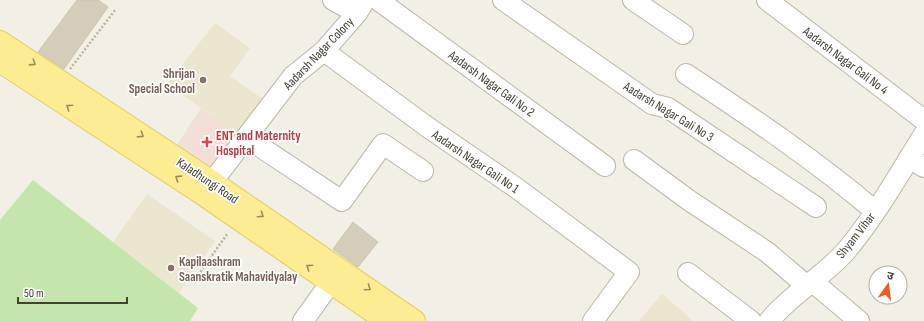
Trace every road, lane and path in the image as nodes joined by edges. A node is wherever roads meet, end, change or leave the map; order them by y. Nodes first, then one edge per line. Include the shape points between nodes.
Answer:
1 (333, 0) edge
2 (378, 0) edge
3 (503, 0) edge
4 (633, 0) edge
5 (767, 0) edge
6 (361, 7) edge
7 (116, 8) dead end
8 (682, 34) dead end
9 (0, 42) edge
10 (324, 51) junction
11 (0, 61) edge
12 (686, 74) dead end
13 (60, 82) junction
14 (924, 120) edge
15 (924, 134) edge
16 (246, 138) junction
17 (634, 160) dead end
18 (917, 162) edge
19 (605, 166) dead end
20 (423, 170) dead end
21 (207, 188) junction
22 (816, 207) dead end
23 (875, 211) junction
24 (238, 218) junction
25 (688, 273) dead end
26 (198, 275) dead end
27 (341, 282) junction
28 (810, 284) junction
29 (303, 321) edge
30 (387, 321) edge
31 (414, 321) edge
32 (593, 321) edge
33 (751, 321) edge
34 (769, 321) edge
35 (859, 321) edge

1 - 6 street
2 - 19 street, Aadarsh Nagar Gali No 2
3 - 22 street, Aadarsh Nagar Gali No 3 via 652,104 668,108
4 - 8 street
5 - 14 street, Aadarsh Nagar Gali No 4
6 - 10 street, Aadarsh Nagar Colony
7 - 13 path
9 -> 13 main road, Kaladhungi Road
10 - 16 street, Aadarsh Nagar Colony via 293,76
10 - 32 street, Aadarsh Nagar Gali No 1 via 629,272
21 -> 11 main road, Kaladhungi Road
12 - 23 street via 784,140
13 -> 21 main road, Kaladhungi Road
15 - 18 street, Shyam Vihar
16 - 20 street via 342,201 383,144
16 - 21 street, Aadarsh Nagar Colony
17 - 28 street
18 - 23 street, Shyam Vihar
21 - 24 main road, Kaladhungi Road
21 -> 27 main road, Kaladhungi Road
23 - 28 street, Shyam Vihar via 845,251
24 - 26 path
27 -> 24 main road, Kaladhungi Road
25 - 33 street
27 - 29 street
27 - 30 main road, Kaladhungi Road
27 -> 31 main road, Kaladhungi Road
28 - 34 street, Shyam Vihar
28 - 35 street

